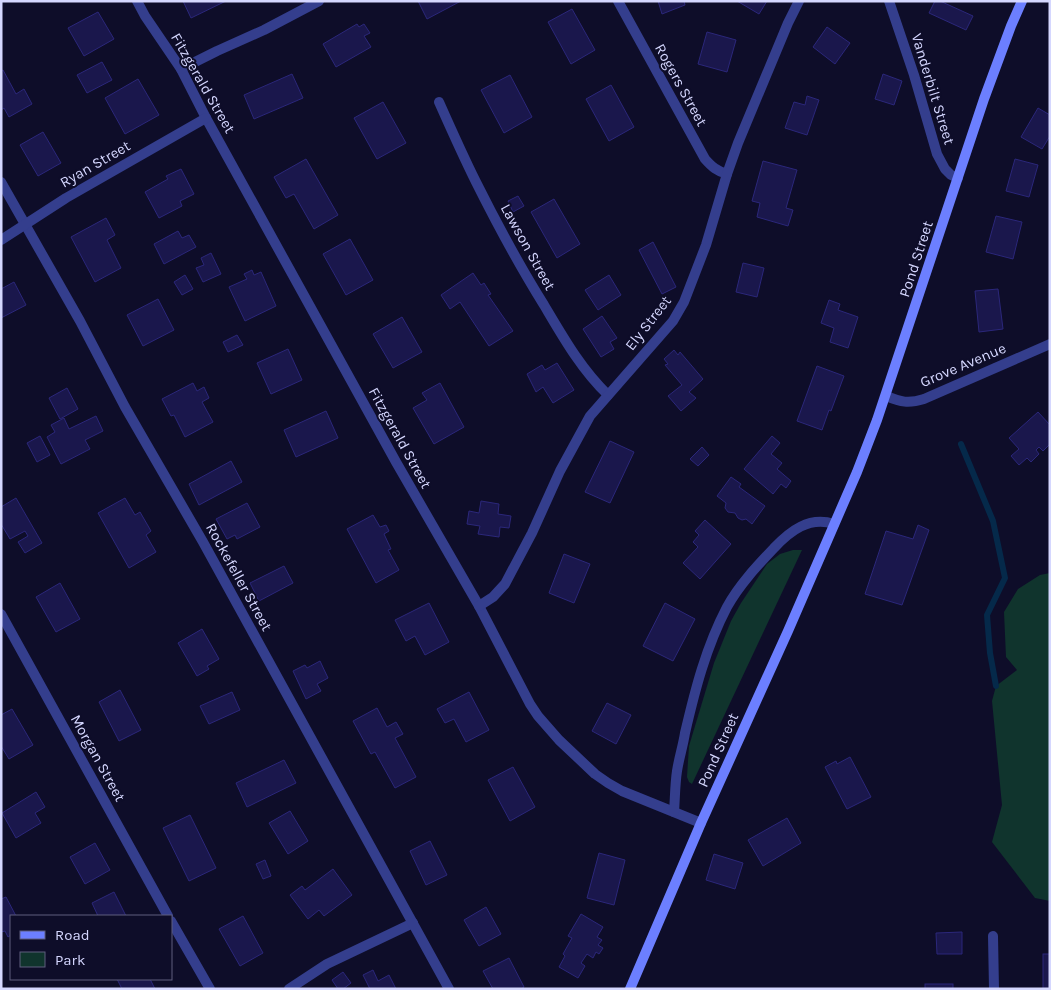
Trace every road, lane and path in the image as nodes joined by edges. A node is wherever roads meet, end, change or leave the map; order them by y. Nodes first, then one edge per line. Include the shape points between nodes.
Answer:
1 (137, 1) edge
2 (319, 1) edge
3 (618, 1) edge
4 (799, 1) edge
5 (889, 1) edge
6 (1022, 1) edge
7 (182, 69) junction
8 (439, 102) dead end
9 (206, 118) junction
10 (727, 174) junction
11 (958, 178) junction
12 (1, 182) edge
13 (25, 225) junction
14 (1, 240) edge
15 (1050, 344) edge
16 (608, 395) junction
17 (886, 396) junction
18 (834, 524) junction
19 (479, 606) junction
20 (1, 614) edge
21 (674, 812) junction
22 (702, 823) junction
23 (167, 915) edge
24 (413, 922) junction
25 (172, 923) edge
26 (993, 936) dead end
27 (210, 989) edge
28 (289, 989) edge
29 (449, 989) edge
30 (630, 989) edge
31 (994, 989) edge

1 - 7 street, Fitzgerald Street
2 - 7 street
3 - 10 street, Rogers Street via 705,159 718,171
4 - 10 street, Ely Street
5 - 11 street, Vanderbilt Street via 937,154 945,169
6 - 11 main road, Pond Street
7 - 9 street, Fitzgerald Street
8 - 16 street, Lawson Street via 511,250 565,341 593,381
9 - 13 street, Ryan Street
9 - 19 street, Fitzgerald Street
10 - 16 street, Ely Street via 706,245 684,302 672,321
11 - 17 main road, Pond Street
12 - 13 street, Rockefeller Street
13 - 14 street, Ryan Street
13 - 24 street, Rockefeller Street
15 - 17 street, Grove Avenue via 919,400 905,402
16 - 19 street, Ely Street via 590,416 567,457 504,584
17 - 18 main road, Pond Street
18 - 21 street, Pond Street via 816,522 786,535 755,568 728,606 710,646 694,695 677,772
18 - 22 main road, Pond Street
19 - 21 street, Fitzgerald Street via 530,704 559,740 608,783
20 - 23 street, Morgan Street
21 - 22 street, Fitzgerald Street
22 - 30 main road, Pond Street
24 - 28 street via 327,964
24 - 29 street, Rockefeller Street
25 - 27 street
26 - 31 street

